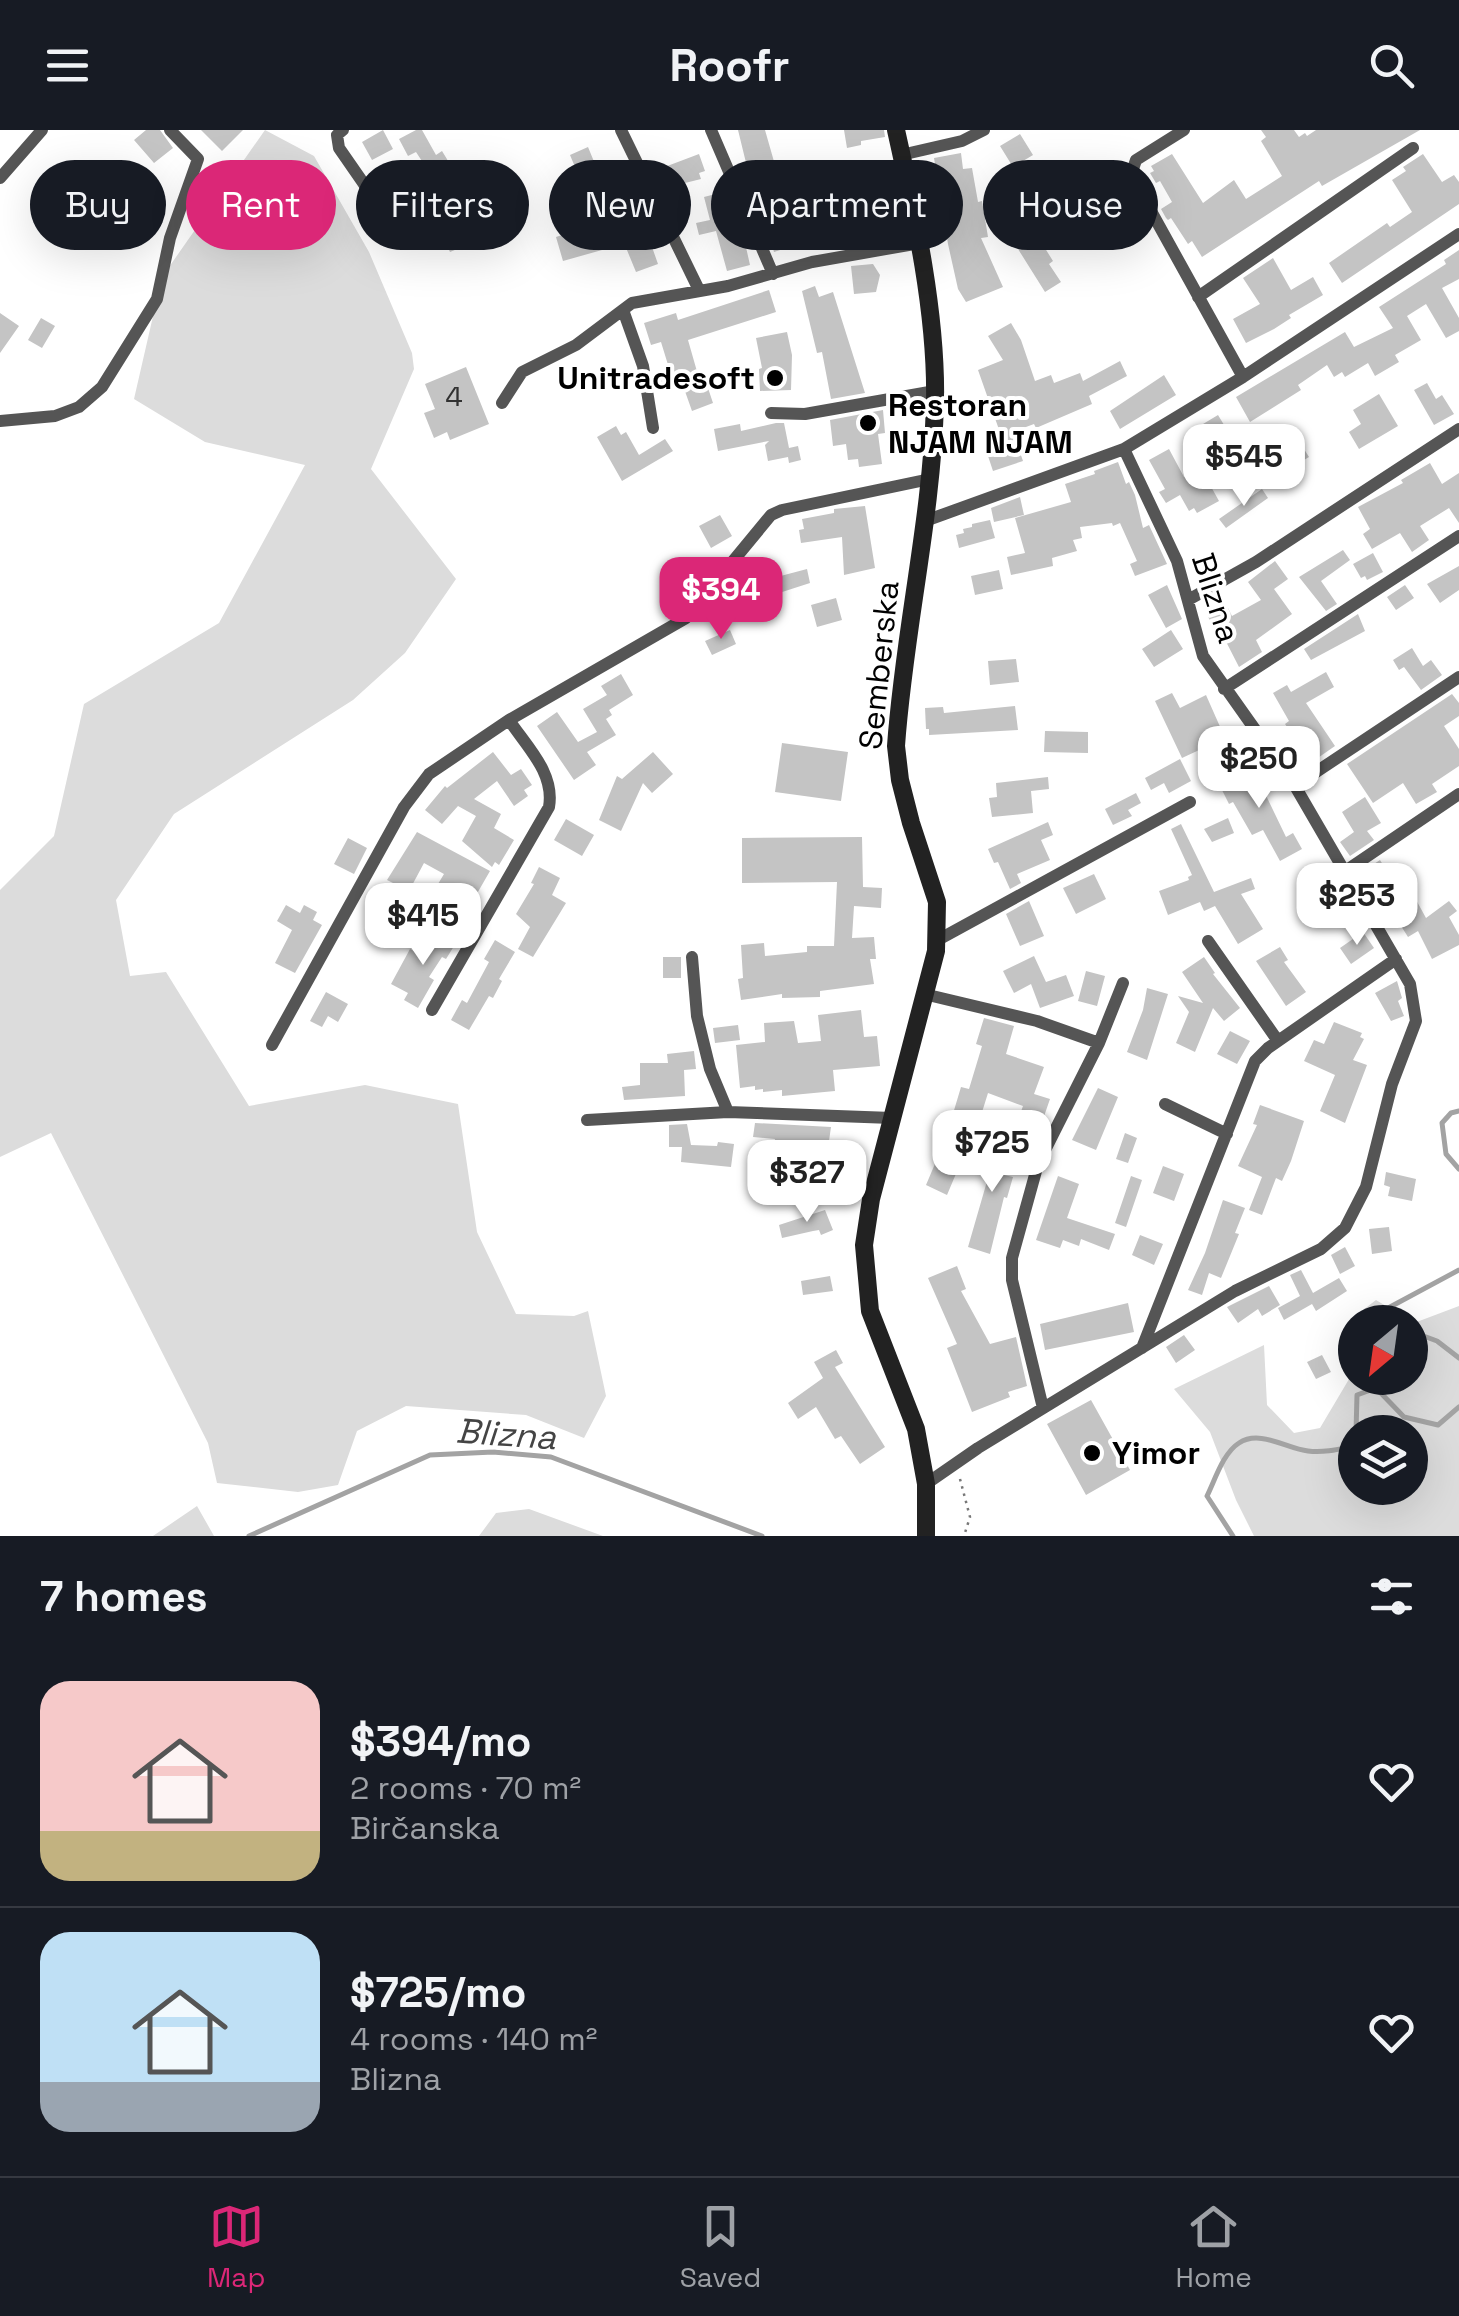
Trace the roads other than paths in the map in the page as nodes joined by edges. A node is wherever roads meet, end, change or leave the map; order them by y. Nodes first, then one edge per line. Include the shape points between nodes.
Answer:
1 (42, 130) edge
2 (170, 130) edge
3 (344, 130) edge
4 (622, 130) edge
5 (711, 130) edge
6 (896, 130) edge
7 (984, 130) edge
8 (1184, 130) edge
9 (1413, 148) dead end
10 (901, 155) junction
11 (902, 160) edge
12 (356, 173) edge
13 (0, 178) edge
14 (1459, 234) edge
15 (884, 250) edge
16 (921, 250) edge
17 (773, 274) junction
18 (699, 290) junction
19 (1198, 297) junction
20 (623, 310) junction
21 (1242, 377) junction
22 (935, 391) junction
23 (502, 404) dead end
24 (771, 413) dead end
25 (0, 421) edge
26 (653, 428) dead end
27 (1459, 428) edge
28 (1124, 448) junction
29 (930, 479) junction
30 (925, 521) junction
31 (1459, 536) edge
32 (1188, 600) junction
33 (1459, 677) edge
34 (1224, 688) junction
35 (509, 720) junction
36 (1295, 786) junction
37 (1459, 794) edge
38 (1190, 802) dead end
39 (1344, 872) junction
40 (936, 941) junction
41 (1208, 941) dead end
42 (692, 957) dead end
43 (1396, 959) junction
44 (1124, 983) dead end
45 (924, 994) junction
46 (432, 1010) dead end
47 (1278, 1040) junction
48 (1099, 1044) junction
49 (272, 1045) dead end
50 (1166, 1104) dead end
51 (728, 1112) junction
52 (892, 1118) junction
53 (587, 1120) dead end
54 (1226, 1134) junction
55 (1141, 1350) junction
56 (1044, 1408) junction
57 (926, 1484) junction
58 (926, 1536) edge

1 - 13 street
2 - 25 street via 198,160 157,300 102,387 79,407
3 - 12 street via 339,148
4 - 18 street
5 - 17 street
6 - 10 main road, Semberska
7 - 10 street
8 - 19 street via 1136,160 1131,175
9 - 19 street
10 - 11 main road, Semberska
14 - 21 street
15 - 17 street
16 - 22 main road, Semberska
17 - 18 street
18 - 20 street
19 - 21 street
20 - 23 street via 576,345 522,372
20 - 26 street via 643,366
21 - 28 street
22 - 24 street via 806,414
22 - 29 main road, Semberska
27 - 32 street
28 - 30 street
28 - 32 street, Blizna
29 - 30 main road, Semberska
29 - 35 street via 782,510 686,618
30 - 40 main road, Semberska via 896,746 936,902
31 - 34 street
32 - 34 street, Blizna via 1203,656
33 - 36 street
34 - 36 street, Blizna
35 - 46 street via 548,777 549,807
35 - 49 street via 417,786
36 - 39 street, Blizna
37 - 39 street
38 - 40 street
39 - 43 street, Blizna
40 - 45 main road, Semberska
41 - 47 street
42 - 51 street via 697,1016
43 - 47 street
43 - 55 street, Blizna via 1410,984 1416,1021 1366,1187 1345,1228 1321,1249 1235,1291
44 - 48 street
45 - 48 street via 1037,1021
45 - 52 main road, Semberska
47 - 54 street via 1255,1060
48 - 56 street via 1038,1164 1012,1258
50 - 54 street
51 - 52 street
51 - 53 street
52 - 57 main road, Semberska via 871,1199 865,1280 881,1346 916,1429
54 - 55 street
55 - 56 street, Blizna
56 - 57 street, Blizna
57 - 58 main road, Semberska

